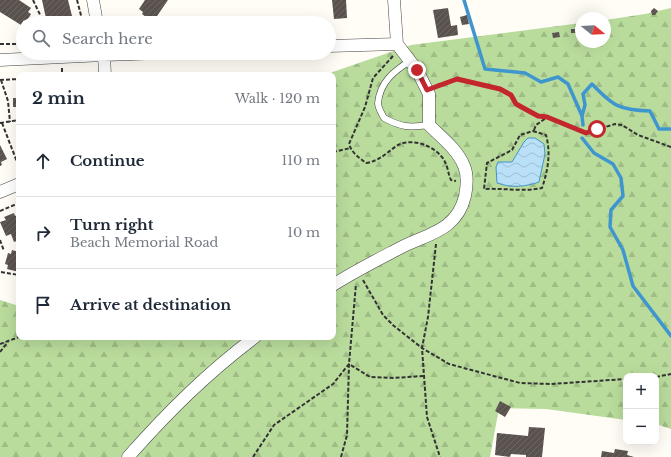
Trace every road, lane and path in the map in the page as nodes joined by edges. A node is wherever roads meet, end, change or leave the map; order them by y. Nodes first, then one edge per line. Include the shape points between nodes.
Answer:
1 (33, 0) edge
2 (77, 0) edge
3 (93, 0) edge
4 (394, 0) edge
5 (41, 16) edge
6 (81, 16) edge
7 (96, 16) edge
8 (0, 44) edge
9 (16, 44) edge
10 (397, 44) junction
11 (336, 46) edge
12 (16, 59) edge
13 (0, 60) edge
14 (104, 60) edge
15 (414, 66) junction
16 (105, 72) edge
17 (16, 79) edge
18 (0, 80) edge
19 (427, 90) junction
20 (547, 117) junction
21 (16, 121) edge
22 (10, 122) junction
23 (1, 123) edge
24 (429, 125) junction
25 (533, 131) junction
26 (671, 147) edge
27 (350, 148) dead end
28 (336, 151) edge
29 (16, 160) edge
30 (16, 185) edge
31 (0, 192) edge
32 (16, 204) edge
33 (0, 211) edge
34 (435, 233) junction
35 (0, 240) edge
36 (4, 251) dead end
37 (357, 270) junction
38 (1, 272) edge
39 (16, 274) edge
40 (336, 283) edge
41 (16, 338) edge
42 (251, 340) edge
43 (8, 341) junction
44 (0, 344) edge
45 (422, 348) junction
46 (0, 352) edge
47 (349, 364) junction
48 (671, 374) edge
49 (423, 376) junction
50 (659, 376) edge
51 (623, 379) edge
52 (128, 457) edge
53 (253, 457) edge
54 (341, 457) edge
55 (440, 457) edge

1 - 5 path
2 - 6 path
3 - 7 street
4 - 10 street
8 - 9 path
10 - 11 street
10 - 15 street
12 - 13 street
14 - 16 street
15 - 19 street
15 - 24 lane via 394,71 383,87 378,104 384,118 399,126
17 - 18 path
18 - 22 path via 8,101
19 - 20 path via 457,79 500,89 511,95 516,104 538,116
19 - 24 street
20 - 25 path via 536,125
20 - 26 path via 586,133 622,124 638,135
21 - 22 path
22 - 23 path
23 - 29 path
24 - 34 street via 454,150 464,166 467,184 459,213
25 - 25 path via 520,135 512,150 487,163 484,189 528,191 542,188 550,149 546,135
27 - 28 path
30 - 31 street
32 - 33 path
34 - 37 street
34 - 45 path via 436,247
35 - 36 path
37 - 40 street
37 - 45 path via 383,315
37 - 47 path
38 - 39 path
41 - 43 path
42 - 52 street via 224,360 167,413
43 - 44 path
43 - 46 path
45 - 49 path
45 - 51 path via 449,364 520,383 551,384
47 - 49 path via 370,377
47 - 53 path via 333,384 274,426
47 - 54 path via 347,435
48 - 50 path
49 - 55 path via 427,417

